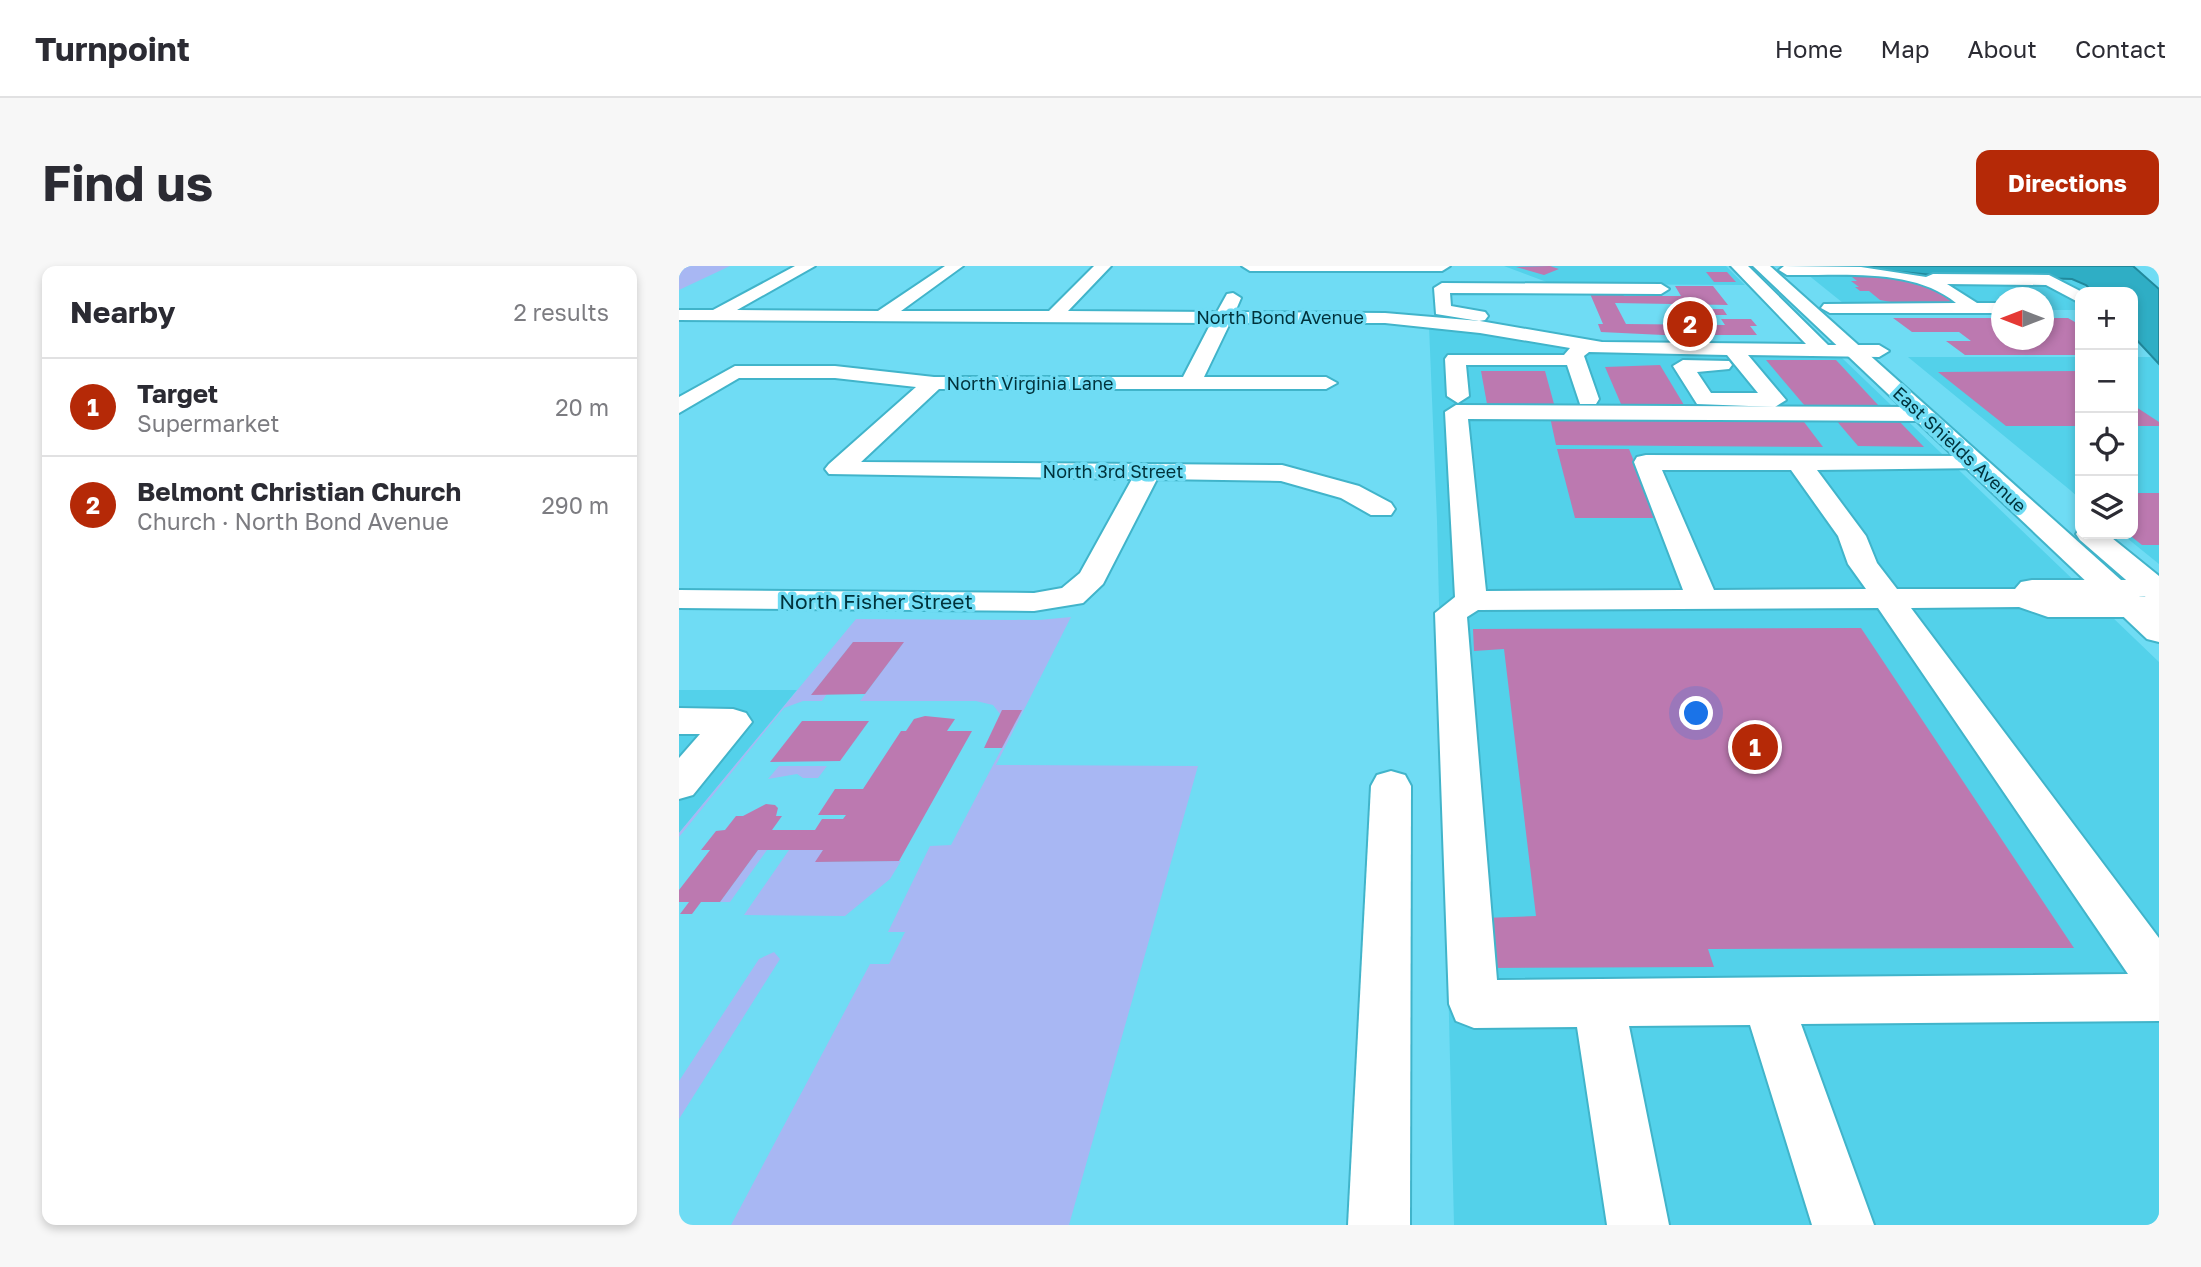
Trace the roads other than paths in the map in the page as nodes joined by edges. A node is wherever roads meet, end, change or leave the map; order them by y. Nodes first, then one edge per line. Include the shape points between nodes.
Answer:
1 (807, 266) edge
2 (955, 266) edge
3 (1103, 266) edge
4 (1250, 266) edge
5 (1442, 266) edge
6 (1739, 266) edge
7 (1781, 267) edge
8 (1521, 270) dead end
9 (1759, 275) edge
10 (1933, 279) junction
11 (1559, 281) junction
12 (1733, 286) dead end
13 (1473, 288) junction
14 (1503, 288) junction
15 (1531, 288) junction
16 (1661, 289) dead end
17 (2075, 295) edge
18 (1830, 308) junction
19 (1991, 308) edge
20 (2056, 308) dead end
21 (2075, 308) edge
22 (1974, 309) junction
23 (679, 314) edge
24 (715, 315) junction
25 (882, 316) junction
26 (1053, 316) junction
27 (1460, 316) junction
28 (1762, 316) dead end
29 (1223, 317) junction
30 (1790, 318) junction
31 (1506, 320) junction
32 (1569, 320) junction
33 (1538, 329) junction
34 (1822, 351) junction
35 (1854, 351) junction
36 (1879, 351) junction
37 (1581, 355) junction
38 (1746, 355) junction
39 (934, 383) junction
40 (1190, 383) junction
41 (1326, 383) dead end
42 (1458, 396) dead end
43 (1588, 399) dead end
44 (679, 407) edge
45 (1922, 414) junction
46 (1963, 423) dead end
47 (1826, 430) junction
48 (1799, 463) junction
49 (1853, 463) junction
50 (1975, 463) junction
51 (1149, 471) junction
52 (1381, 509) dead end
53 (2093, 539) edge
54 (2144, 596) edge
55 (1888, 599) junction
56 (679, 600) edge
57 (1702, 600) junction
58 (1471, 601) junction
59 (2159, 632) edge
60 (679, 721) edge
61 (679, 784) edge
62 (1391, 786) dead end
63 (2159, 978) edge
64 (2159, 998) edge
65 (1768, 1002) junction
66 (1599, 1003) junction
67 (1379, 1225) edge
68 (1638, 1225) edge
69 (1843, 1225) edge

1 - 24 street
2 - 25 street
3 - 26 street
4 - 5 street
4 - 29 street
6 - 9 street
7 - 10 street via 1890,272
7 - 18 street, East Shields Avenue
8 - 11 street
9 - 12 street
9 - 30 street
9 - 35 street, East Shields Avenue
10 - 17 street via 2049,280
10 - 22 street
11 - 15 street
11 - 16 street
11 - 32 street
13 - 14 street
13 - 27 street
13 - 27 street via 1442,288
14 - 15 street
14 - 31 street
15 - 33 street
18 - 22 street
18 - 36 street, East Shields Avenue
19 - 22 street
20 - 21 street
23 - 24 street, North Bond Avenue
24 - 25 street, North Bond Avenue
25 - 26 street, North Bond Avenue
26 - 29 street, North Bond Avenue
27 - 29 street, North Bond Avenue
27 - 31 street
27 - 33 street, North Bond Avenue
28 - 30 street
29 - 40 street
30 - 34 street
31 - 33 street
32 - 33 street
32 - 38 street via 1587,333 1746,340
33 - 37 street, North Bond Avenue
34 - 35 street
34 - 38 street
35 - 36 street
35 - 45 street, East Shields Avenue
36 - 46 street, East Shields Avenue
37 - 38 street via 1601,357 1611,348
37 - 42 street via 1455,359
37 - 43 street
39 - 40 street, North Virginia Lane
39 - 44 street, North Virginia Lane via 835,372 735,372
39 - 51 street, North 3rd Street via 838,469
40 - 41 street, North Virginia Lane
45 - 47 street
45 - 50 street, East Shields Avenue
47 - 49 street
47 - 58 street via 1456,412
48 - 49 street
48 - 55 street via 1852,536 1863,564
48 - 57 street via 1646,462
49 - 50 street
50 - 54 street, East Shields Avenue
51 - 52 street, North 3rd Street via 1282,473 1350,492
51 - 56 street, North Fisher Street via 1092,578 1072,596 1034,602
53 - 54 street, East Shields Avenue
54 - 55 street via 2032,590 2023,598
54 - 59 street, East Shields Avenue
55 - 57 street
55 - 63 street
57 - 58 street
58 - 66 street via 1451,614 1474,1004
60 - 61 street via 733,722
62 - 67 street
64 - 65 street
65 - 66 street
65 - 69 street
66 - 68 street

